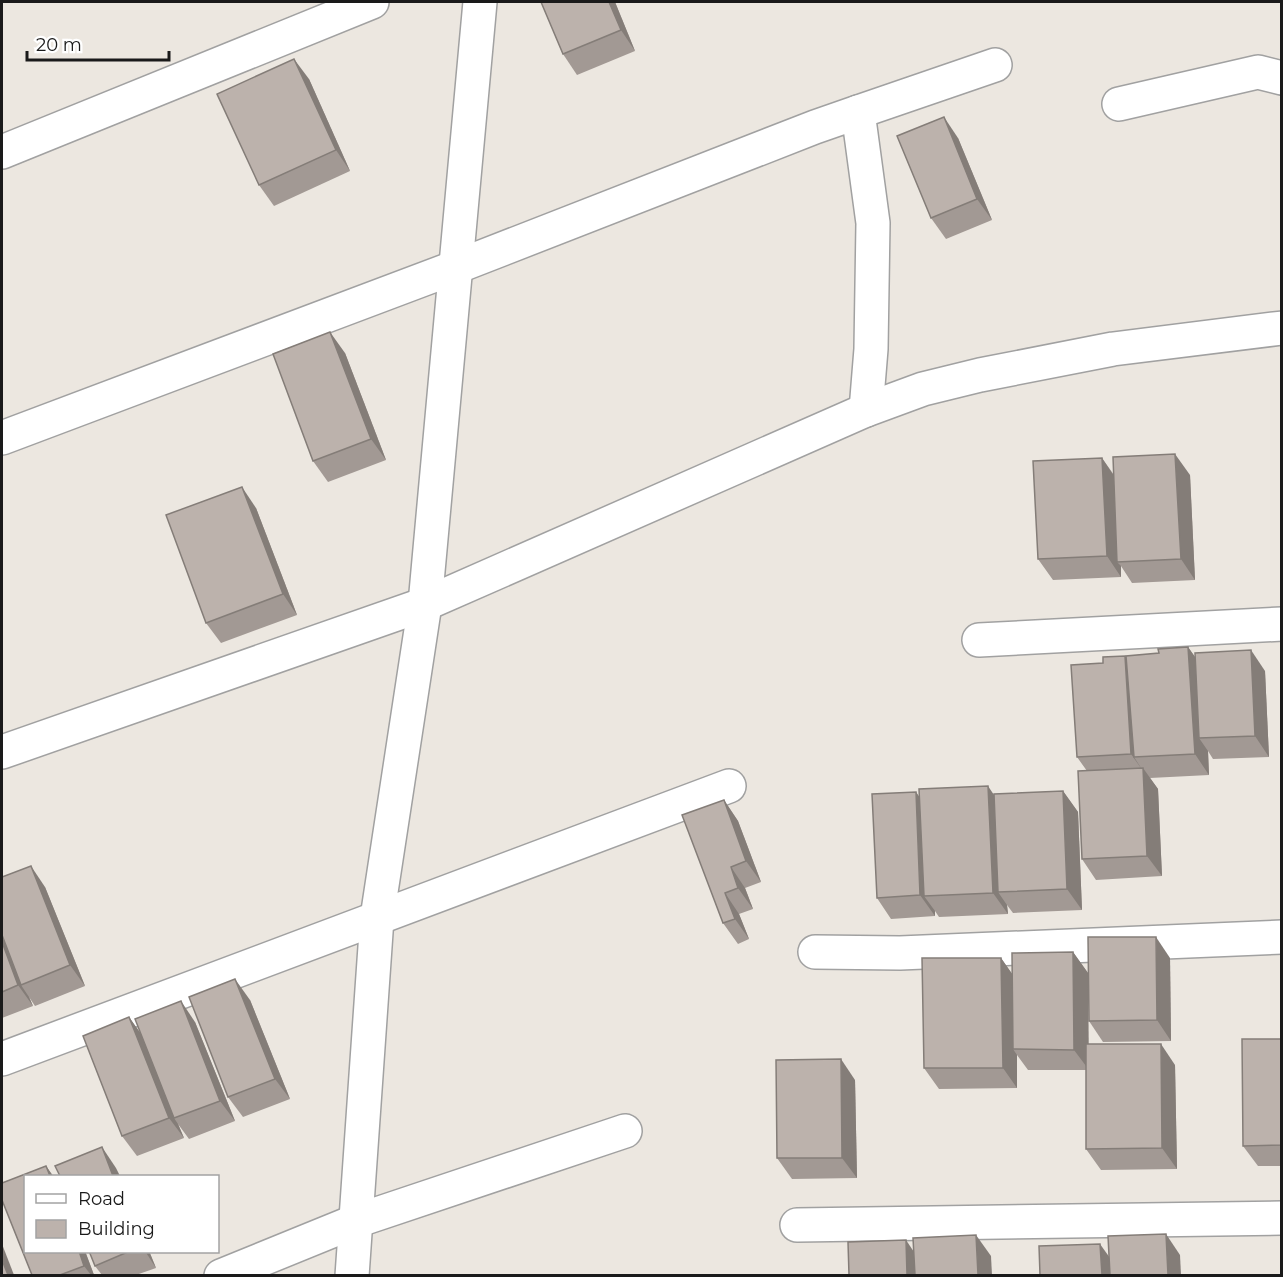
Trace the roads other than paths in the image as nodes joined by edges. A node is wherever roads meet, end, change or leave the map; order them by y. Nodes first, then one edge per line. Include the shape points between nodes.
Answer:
1 (372, 2) edge
2 (480, 2) edge
3 (995, 65) dead end
4 (1281, 78) edge
5 (1119, 104) dead end
6 (858, 112) junction
7 (2, 152) edge
8 (456, 267) junction
9 (1281, 328) edge
10 (866, 410) junction
11 (2, 438) edge
12 (425, 604) junction
13 (1281, 624) edge
14 (980, 639) dead end
15 (2, 752) edge
16 (729, 786) dead end
17 (377, 918) junction
18 (1281, 937) edge
19 (815, 952) dead end
20 (2, 1059) edge
21 (624, 1131) dead end
22 (1281, 1218) edge
23 (356, 1221) junction
24 (797, 1225) dead end
25 (220, 1275) edge
26 (352, 1275) edge

1 - 7 street
2 - 8 street
3 - 6 street
4 - 5 street via 1258,72
6 - 8 street
6 - 10 street via 873,223
8 - 11 street
8 - 12 street
9 - 10 street via 1113,349 980,375 923,389
10 - 12 street
12 - 15 street
12 - 17 street
13 - 14 street
16 - 17 street
17 - 20 street
17 - 23 street
18 - 19 street via 900,953
21 - 23 street
22 - 24 street
23 - 25 street
23 - 26 street

